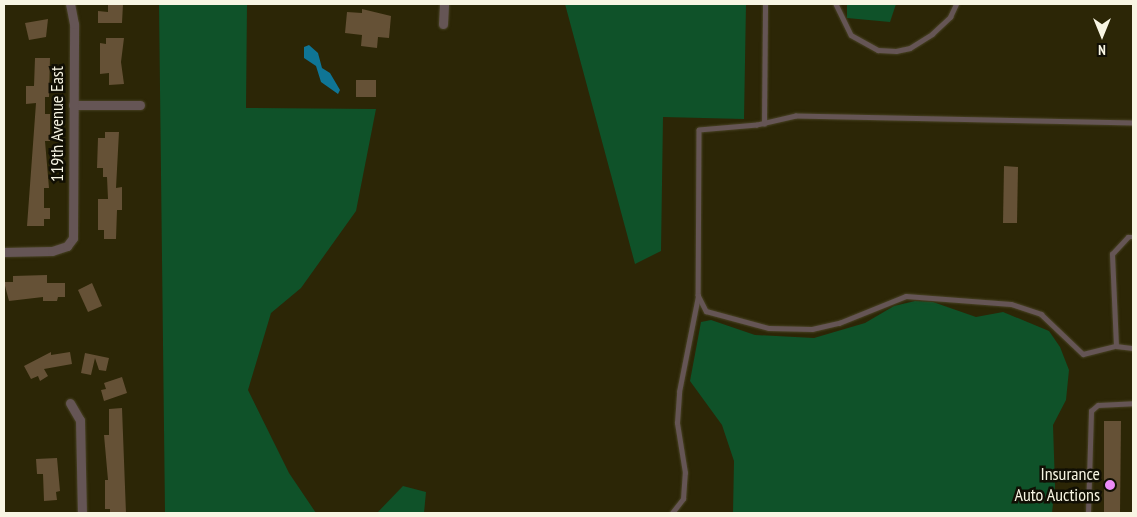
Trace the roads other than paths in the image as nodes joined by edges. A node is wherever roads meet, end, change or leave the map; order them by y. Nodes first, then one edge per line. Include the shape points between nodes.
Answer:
1 (70, 4) edge
2 (444, 4) edge
3 (765, 4) edge
4 (836, 4) edge
5 (956, 4) edge
6 (443, 24) dead end
7 (140, 105) dead end
8 (73, 106) junction
9 (1133, 123) edge
10 (764, 124) junction
11 (1133, 237) edge
12 (4, 252) edge
13 (698, 295) junction
14 (1116, 346) junction
15 (1133, 348) edge
16 (70, 403) dead end
17 (1133, 403) edge
18 (82, 513) edge
19 (672, 513) edge
20 (1088, 513) edge

1 - 8 street, 119th Avenue East
2 - 6 street
3 - 10 lane
4 - 5 lane via 851,35 878,50 896,51 910,48 932,34 950,17
7 - 8 street
8 - 12 street, 119th Avenue East via 71,244 52,251
9 - 10 lane via 796,116
10 - 13 lane via 699,130
11 - 14 lane via 1128,237 1112,254
13 - 14 lane via 706,311 770,328 795,329 839,323 906,296 1011,304 1041,314 1083,354
13 - 19 lane via 679,392 677,423 686,473 683,498
14 - 15 lane
16 - 18 street via 80,420
17 - 20 lane via 1098,405 1091,411

